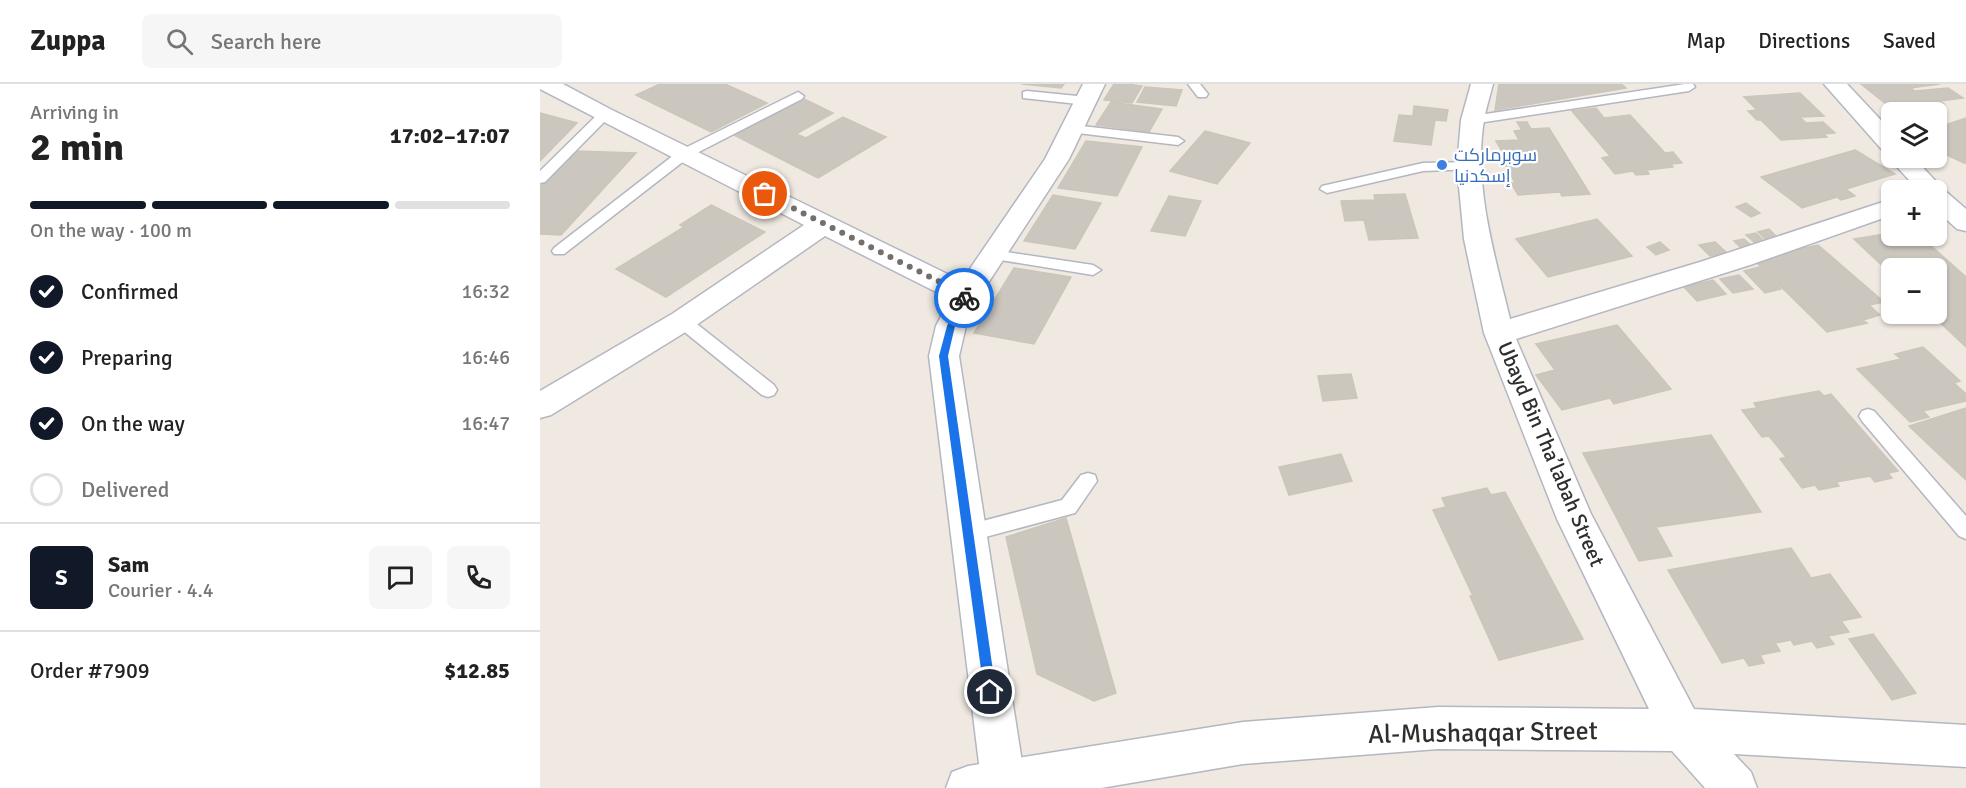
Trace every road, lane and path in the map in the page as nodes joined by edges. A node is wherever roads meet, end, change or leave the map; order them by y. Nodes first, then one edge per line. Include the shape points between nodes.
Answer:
1 (547, 84) edge
2 (1482, 84) edge
3 (1835, 84) edge
4 (1689, 87) dead end
5 (1027, 95) dead end
6 (798, 96) dead end
7 (1085, 104) edge
8 (604, 115) junction
9 (1472, 120) junction
10 (1881, 135) edge
11 (1178, 141) dead end
12 (684, 154) junction
13 (1469, 166) junction
14 (1910, 168) edge
15 (540, 179) edge
16 (1922, 180) edge
17 (1327, 189) dead end
18 (1947, 206) edge
19 (1881, 210) edge
20 (825, 223) junction
21 (1966, 223) edge
22 (559, 251) dead end
23 (993, 255) junction
24 (1093, 270) dead end
25 (966, 295) junction
26 (682, 321) junction
27 (1499, 333) junction
28 (768, 390) dead end
29 (540, 406) edge
30 (1868, 416) dead end
31 (1088, 481) dead end
32 (1966, 530) edge
33 (967, 533) junction
34 (1682, 730) junction
35 (1966, 746) edge
36 (992, 786) edge
37 (1735, 788) edge

1 - 8 street
2 - 9 street, Ubayd Bin Tha’labah Street
3 - 10 street
4 - 9 lane
5 - 7 lane
6 - 12 lane
7 - 11 lane
7 - 23 street via 1057,159
8 - 12 street
8 - 15 lane
9 - 13 street, Ubayd Bin Tha’labah Street
12 - 20 street
12 - 22 lane
13 - 17 lane via 1423,167
13 - 27 street, Ubayd Bin Tha’labah Street via 1477,239
14 - 16 street
18 - 21 street
19 - 27 street via 1740,259
20 - 25 street
20 - 26 street
23 - 24 lane
23 - 25 street
25 - 33 street via 951,326 944,356
26 - 28 lane
26 - 29 street
27 - 34 street, Ubayd Bin Tha’labah Street via 1575,519
30 - 32 lane
31 - 33 lane via 1068,507
33 - 36 street
34 - 35 street, Al-Mushaqqar Street
34 - 36 street, Al-Mushaqqar Street via 1438,728 1243,743
34 - 37 street, Ubayd Bin Tha’labah Street

